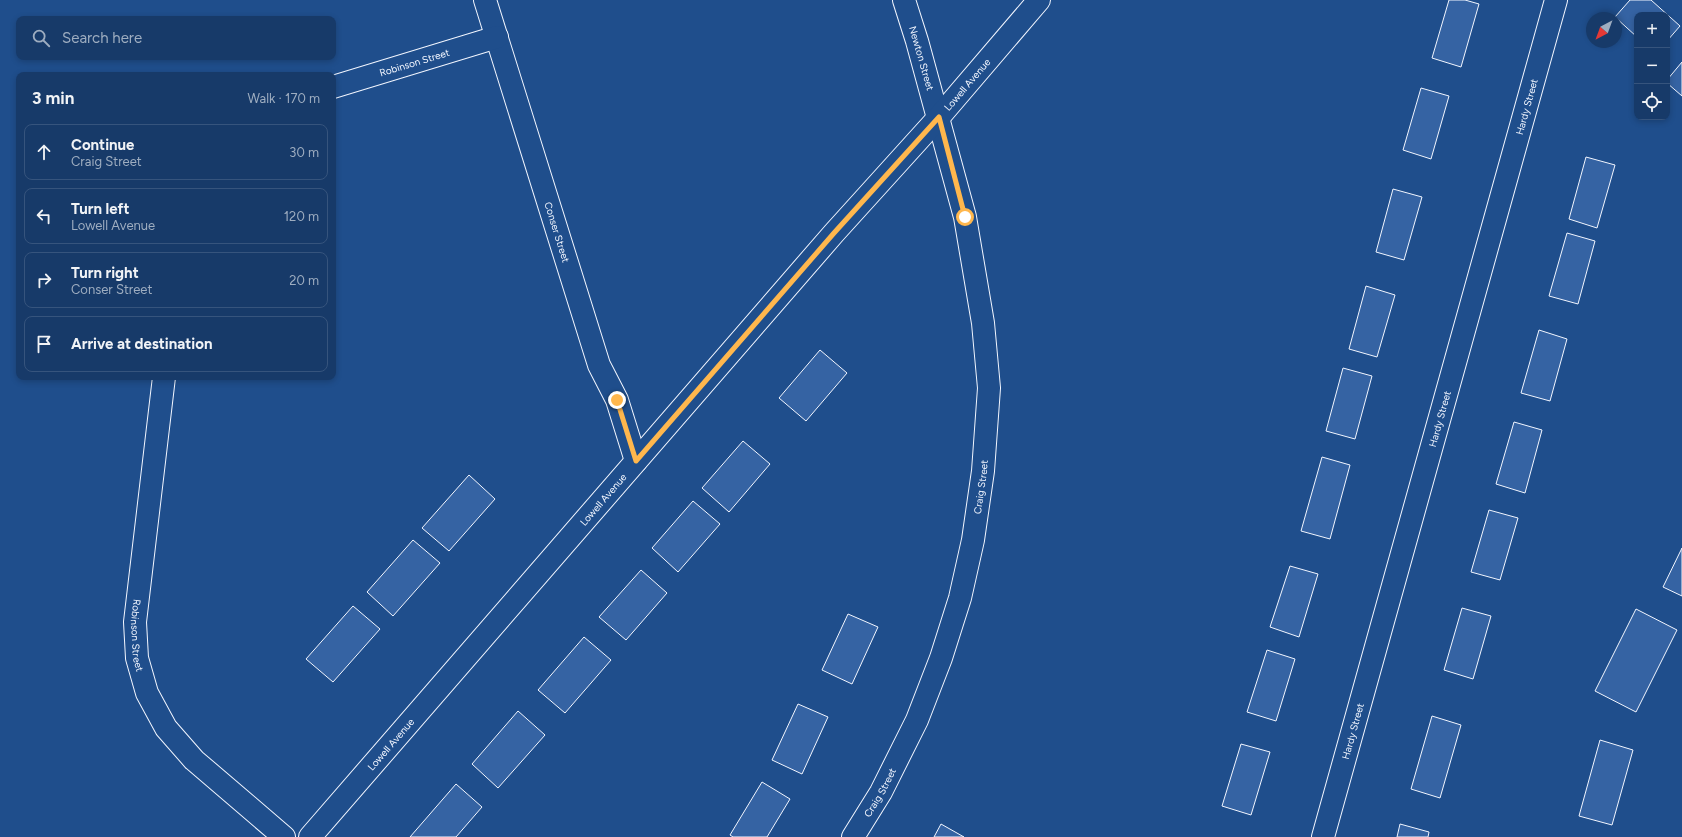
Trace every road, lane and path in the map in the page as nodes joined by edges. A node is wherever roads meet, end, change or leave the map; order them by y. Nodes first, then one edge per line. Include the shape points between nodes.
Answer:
1 (485, 0) edge
2 (904, 0) edge
3 (1039, 0) edge
4 (1556, 0) edge
5 (497, 37) junction
6 (336, 87) edge
7 (939, 117) junction
8 (164, 380) edge
9 (636, 461) junction
10 (284, 837) edge
11 (310, 837) edge
12 (853, 837) edge
13 (1323, 837) edge

1 - 5 street, Conser Street
2 - 7 street, Newton Street
3 - 7 street, Lowell Avenue
4 - 13 street, Hardy Street
5 - 6 street, Robinson Street
5 - 9 street, Conser Street via 599,365 617,400
7 - 9 street, Lowell Avenue via 834,233
7 - 12 street, Craig Street via 965,217 983,323 989,388 983,471 972,548 960,598 941,658 916,720 880,792
8 - 10 street, Robinson Street via 135,622 137,658 147,693 166,728 194,760
9 - 11 street, Lowell Avenue

